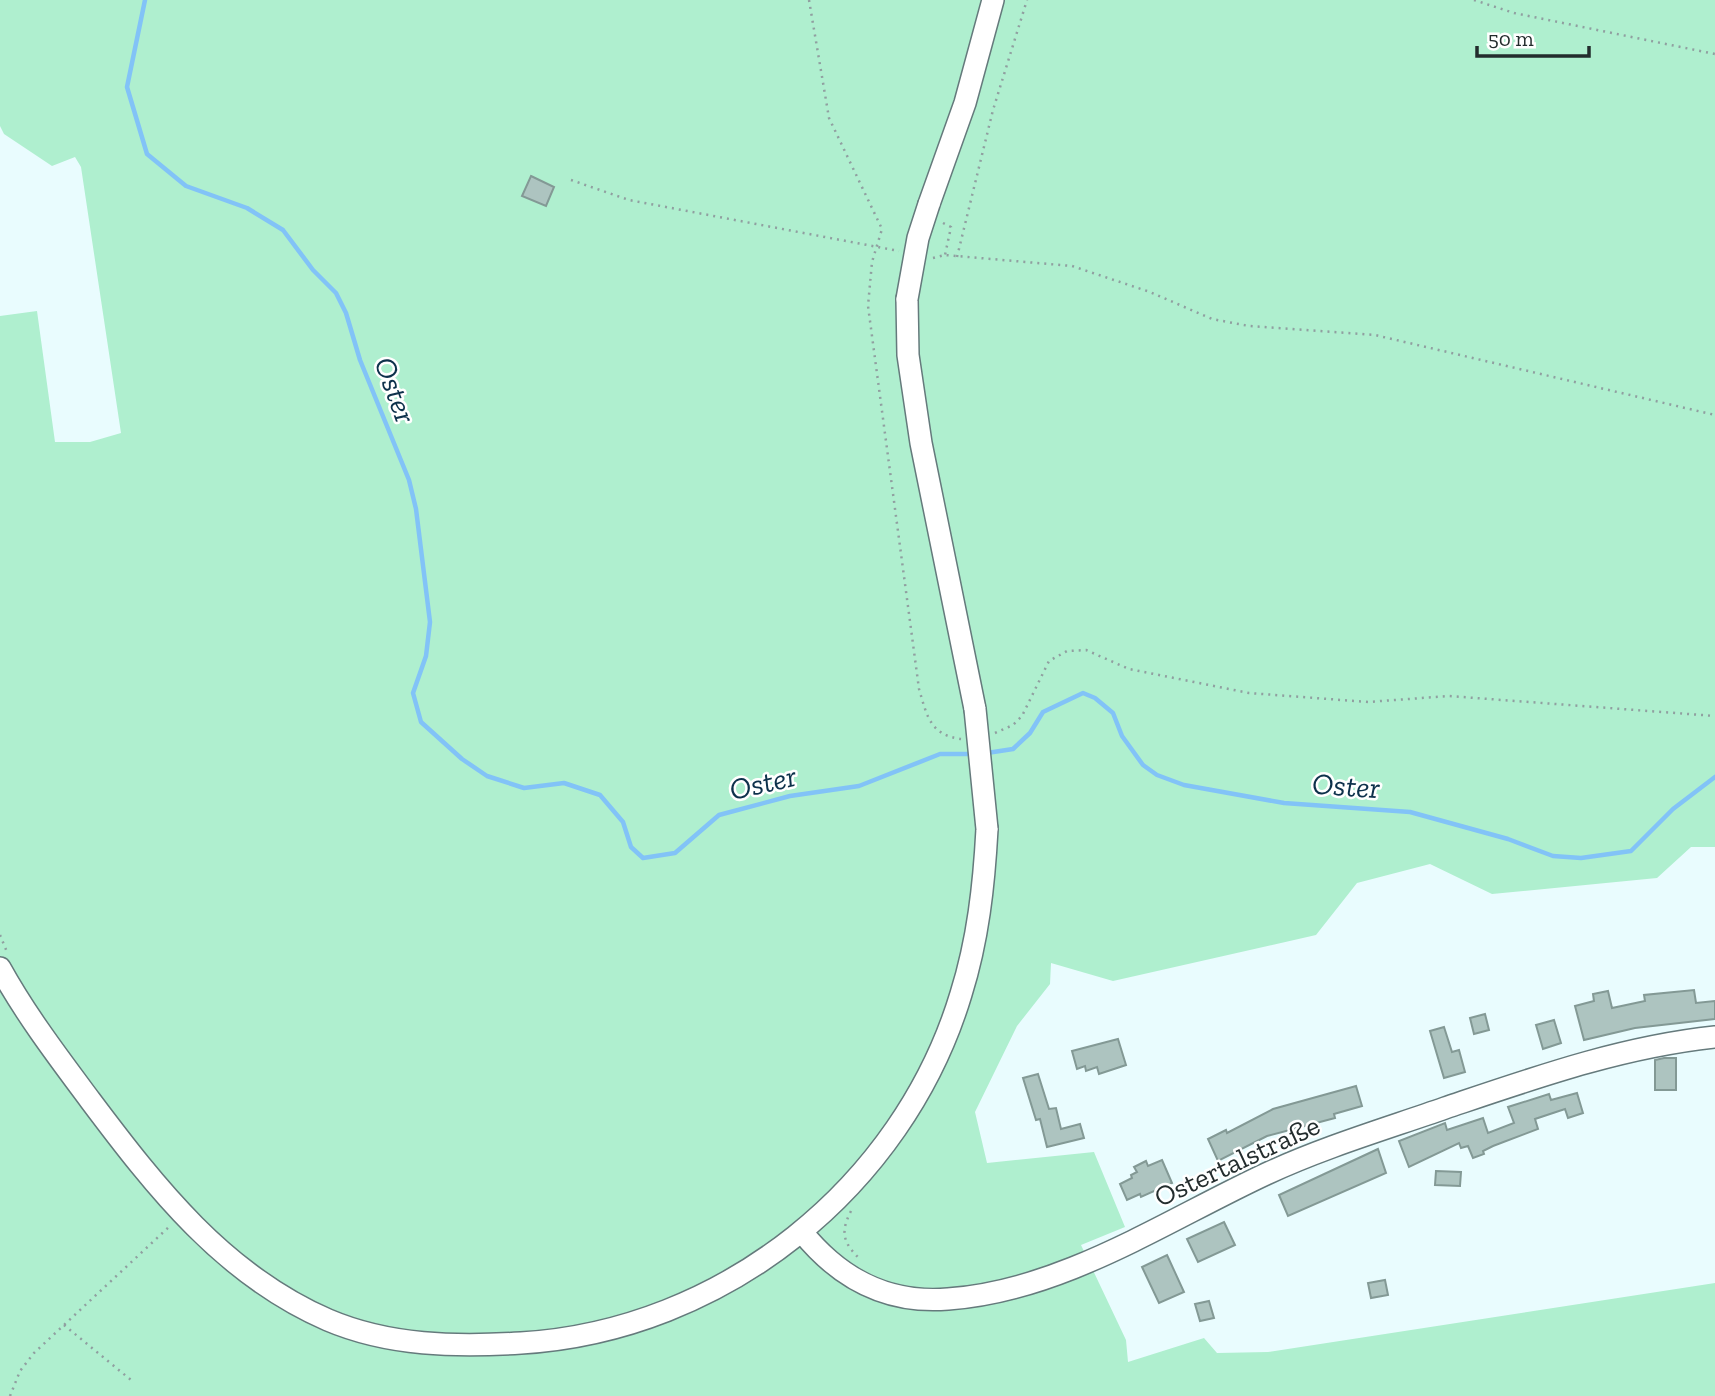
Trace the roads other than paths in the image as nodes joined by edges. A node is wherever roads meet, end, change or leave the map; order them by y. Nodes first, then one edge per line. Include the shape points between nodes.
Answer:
1 (993, 0) edge
2 (5, 963) edge
3 (1715, 1037) edge
4 (802, 1232) junction

1 - 4 main road, bridge via 932,213 918,238 907,299 908,355 921,443 975,709 987,829 982,903 961,997 916,1097 847,1191
2 - 4 main road via 33,1024 182,1216 271,1289 359,1332 435,1344 537,1342 630,1324 734,1280
3 - 4 main road, Ostertalstraße via 1622,1051 1314,1153 1084,1263 978,1295 919,1300 873,1290 820,1254

